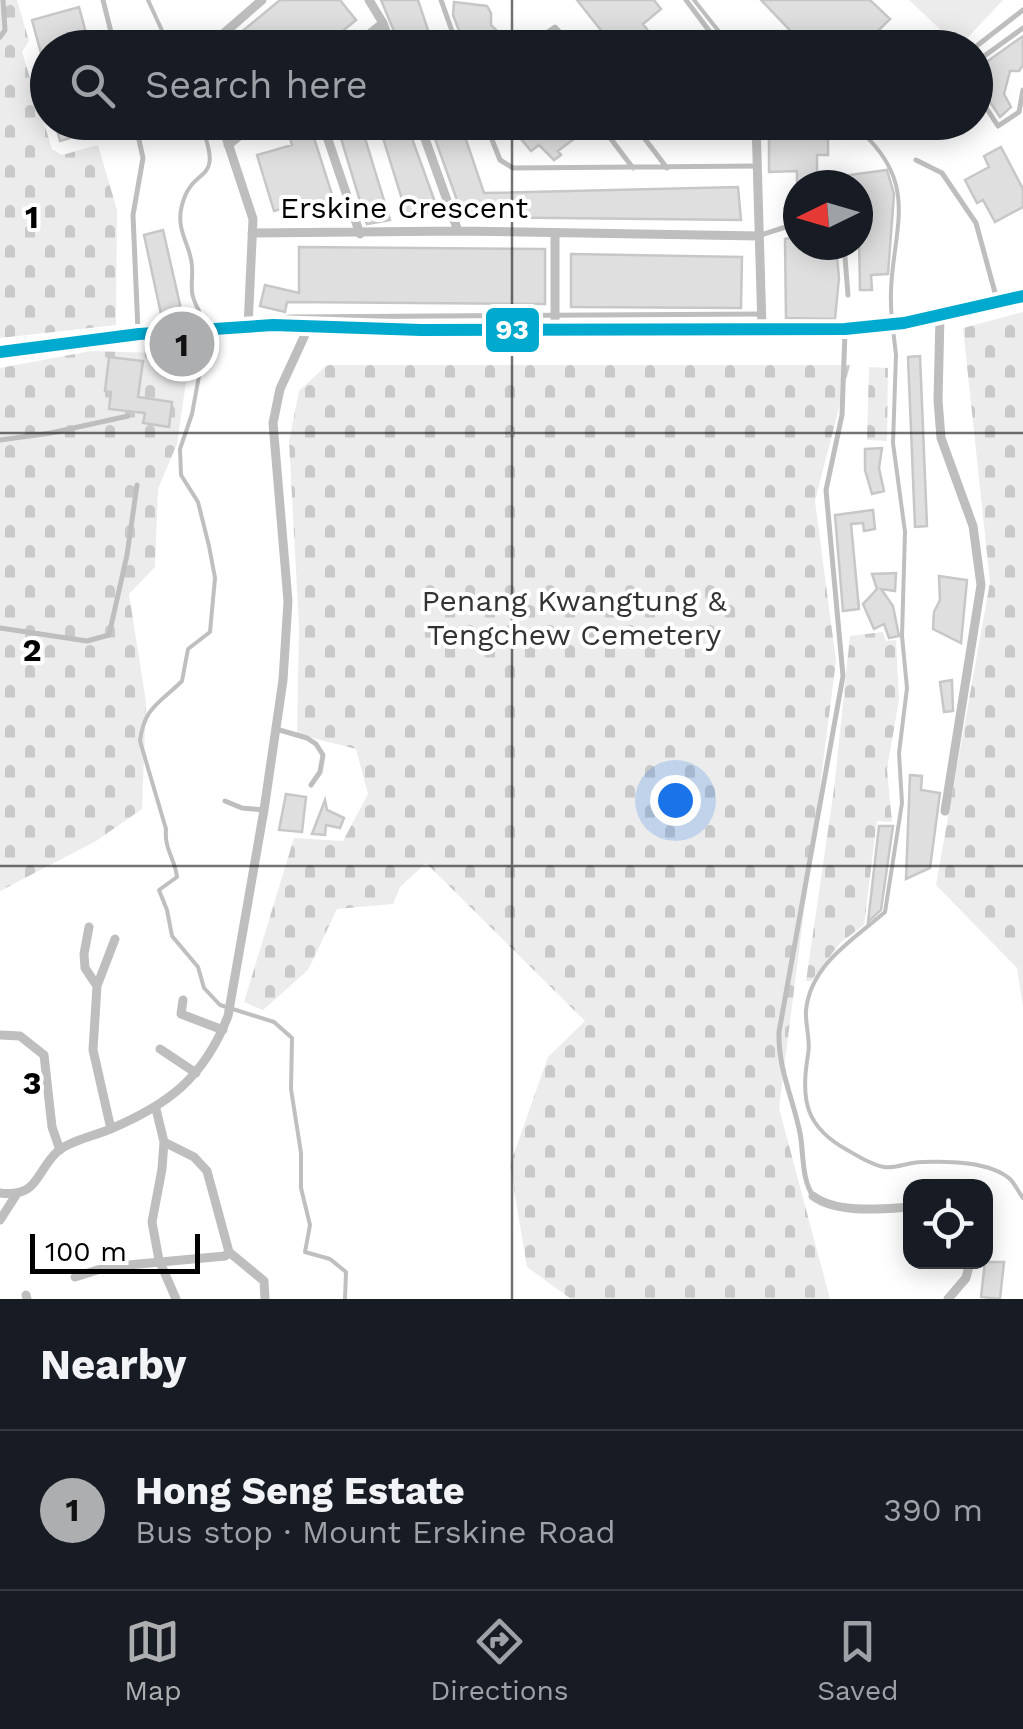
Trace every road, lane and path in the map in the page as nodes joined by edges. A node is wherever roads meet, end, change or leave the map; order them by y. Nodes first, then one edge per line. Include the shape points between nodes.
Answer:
1 (3, 0) edge
2 (103, 0) edge
3 (262, 0) edge
4 (369, 0) edge
5 (441, 0) edge
6 (686, 0) edge
7 (1023, 10) edge
8 (383, 23) junction
9 (1023, 28) edge
10 (110, 30) edge
11 (228, 30) edge
12 (374, 30) edge
13 (386, 30) edge
14 (452, 30) edge
15 (708, 30) edge
16 (993, 33) edge
17 (0, 37) edge
18 (993, 50) edge
19 (1023, 90) edge
20 (993, 118) edge
21 (139, 140) edge
22 (226, 140) edge
23 (234, 140) edge
24 (328, 140) edge
25 (425, 140) edge
26 (492, 140) edge
27 (612, 140) edge
28 (646, 140) edge
29 (756, 140) edge
30 (228, 145) junction
31 (916, 160) dead end
32 (757, 166) junction
33 (633, 168) junction
34 (668, 168) junction
35 (783, 228) edge
36 (458, 232) junction
37 (252, 233) junction
38 (360, 234) junction
39 (555, 234) junction
40 (758, 236) junction
41 (845, 260) edge
42 (848, 295) dead end
43 (1023, 296) edge
44 (998, 303) junction
45 (762, 314) junction
46 (940, 316) junction
47 (555, 323) junction
48 (273, 326) junction
49 (309, 326) junction
50 (248, 327) junction
51 (845, 329) junction
52 (762, 330) junction
53 (138, 334) junction
54 (0, 352) edge
55 (128, 416) dead end
56 (0, 440) edge
57 (137, 485) dead end
58 (0, 628) edge
59 (276, 729) junction
60 (311, 785) dead end
61 (225, 801) dead end
62 (264, 810) junction
63 (944, 811) dead end
64 (89, 927) dead end
65 (115, 940) dead end
66 (97, 986) junction
67 (183, 1000) dead end
68 (222, 1030) junction
69 (0, 1035) edge
70 (160, 1049) dead end
71 (196, 1073) junction
72 (156, 1108) junction
73 (111, 1129) junction
74 (164, 1142) junction
75 (60, 1150) junction
76 (0, 1192) edge
77 (16, 1195) junction
78 (813, 1196) joint
79 (903, 1207) edge
80 (0, 1220) edge
81 (229, 1252) junction
82 (160, 1260) junction
83 (968, 1269) edge
84 (75, 1278) dead end
85 (176, 1299) edge
86 (264, 1299) edge
87 (948, 1299) edge

1 - 17 lane
2 - 10 lane
3 - 11 street
4 - 8 street
5 - 14 lane
6 - 15 lane
7 - 16 lane
8 - 12 street
8 - 13 street
9 - 18 lane
19 - 20 lane via 1016,116 998,126
21 - 53 lane
22 - 30 street
23 - 30 street
24 - 38 street
25 - 36 street
26 - 33 lane via 506,166
27 - 33 lane
28 - 34 lane
29 - 32 street
30 - 37 street
31 - 44 lane via 942,173 976,223
32 - 34 lane
32 - 40 street
33 - 34 lane
35 - 40 lane
36 - 38 street, Erskine Crescent
36 - 39 street, Erskine Crescent
37 - 38 street, Erskine Crescent
37 - 50 street
39 - 40 street, Erskine Crescent
39 - 47 street, Erskine Crescent
40 - 45 street
41 - 42 lane
43 - 44 main road
44 - 46 main road
45 - 47 lane
45 - 52 street
46 - 51 main road
46 - 63 street via 941,438 973,526 981,585
47 - 48 lane via 289,317
47 - 49 main road
47 - 52 main road
48 - 49 main road
48 - 50 main road
49 - 59 street via 280,389 273,423 288,601
50 - 53 main road
51 - 52 main road
51 - 78 lane via 842,415 826,490 843,676 779,1032 784,1082
53 - 54 main road
55 - 56 lane
57 - 58 lane via 109,635 87,641
59 - 60 lane via 316,744 323,755
59 - 62 street
61 - 62 lane
62 - 68 street
64 - 66 street via 84,954
65 - 66 street
66 - 73 street via 94,1050
67 - 68 street via 181,1014
68 - 71 street
69 - 75 street via 20,1036 44,1055
70 - 71 street
71 - 72 street
72 - 73 street
72 - 74 street
73 - 75 street
74 - 81 street via 207,1171
74 - 82 street via 152,1222
75 - 77 street via 28,1190
76 - 77 street
77 - 80 street
78 - 79 street via 842,1206
81 - 82 street
81 - 86 street via 264,1281
82 - 84 street
82 - 85 street
83 - 87 street

